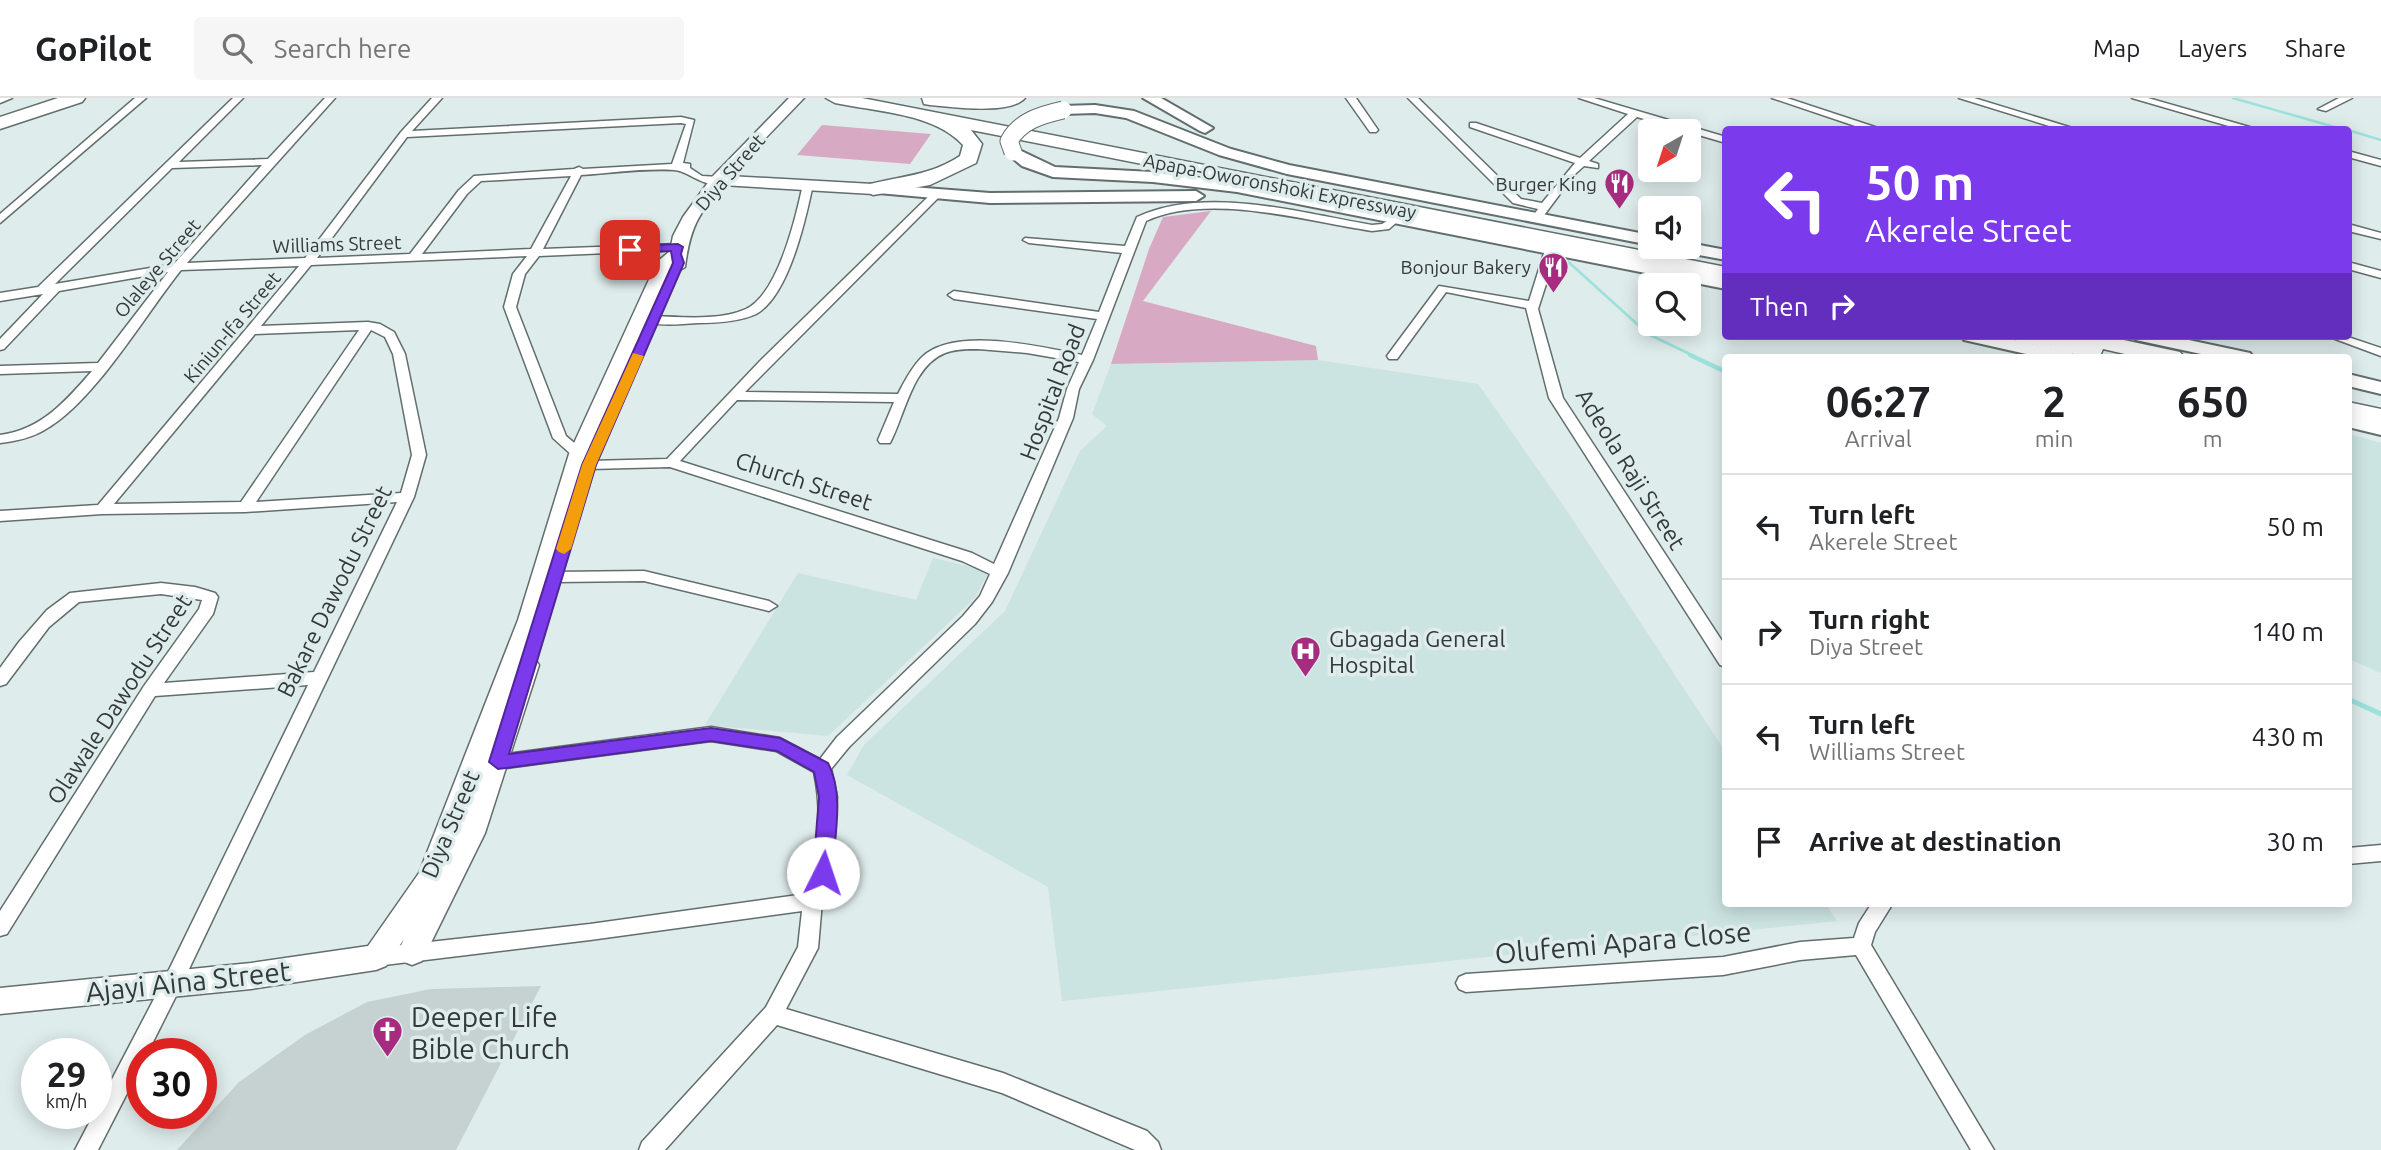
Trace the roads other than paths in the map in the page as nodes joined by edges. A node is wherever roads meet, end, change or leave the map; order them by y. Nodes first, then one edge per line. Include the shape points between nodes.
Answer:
1 (7, 98) edge
2 (35, 98) edge
3 (76, 98) edge
4 (141, 98) edge
5 (238, 98) edge
6 (330, 98) edge
7 (437, 98) edge
8 (835, 98) edge
9 (910, 98) edge
10 (916, 98) edge
11 (1016, 98) edge
12 (1150, 98) edge
13 (1351, 98) edge
14 (1413, 98) edge
15 (1584, 98) edge
16 (1777, 98) edge
17 (1964, 98) edge
18 (2137, 98) edge
19 (2347, 98) edge
20 (0, 100) edge
21 (794, 102) edge
22 (0, 109) edge
23 (885, 109) junction
24 (2323, 109) dead end
25 (1639, 115) junction
26 (0, 123) edge
27 (1473, 125) dead end
28 (1866, 126) edge
29 (2060, 126) edge
30 (2240, 126) edge
31 (1373, 130) dead end
32 (404, 134) junction
33 (1722, 139) edge
34 (2352, 155) edge
35 (1581, 161) junction
36 (272, 162) junction
37 (2381, 163) edge
38 (170, 165) junction
39 (677, 165) junction
40 (1594, 166) junction
41 (579, 170) junction
42 (723, 176) junction
43 (1343, 180) junction
44 (750, 182) junction
45 (780, 183) junction
46 (808, 184) junction
47 (1563, 186) junction
48 (873, 188) junction
49 (936, 195) junction
50 (1377, 200) junction
51 (702, 202) junction
52 (1336, 207) junction
53 (1480, 211) junction
54 (1541, 213) junction
55 (1400, 217) junction
56 (0, 220) edge
57 (1445, 223) junction
58 (2352, 228) edge
59 (2381, 236) edge
60 (1638, 237) edge
61 (1030, 240) dead end
62 (1128, 250) junction
63 (1551, 250) junction
64 (1701, 250) edge
65 (677, 251) junction
66 (1722, 254) edge
67 (534, 255) junction
68 (412, 259) junction
69 (307, 264) junction
70 (1722, 264) edge
71 (2352, 266) edge
72 (177, 267) junction
73 (1722, 273) edge
74 (2381, 275) edge
75 (1722, 283) edge
76 (48, 290) junction
77 (954, 295) dead end
78 (0, 297) edge
79 (1532, 305) junction
80 (1103, 316) junction
81 (654, 320) junction
82 (368, 327) junction
83 (253, 330) junction
84 (1989, 340) edge
85 (2064, 340) edge
86 (2094, 340) edge
87 (2110, 340) edge
88 (2345, 340) edge
89 (0, 346) edge
90 (2133, 347) edge
91 (2381, 352) edge
92 (2052, 354) edge
93 (2160, 354) edge
94 (2210, 354) edge
95 (1393, 356) dead end
96 (1087, 360) junction
97 (100, 367) junction
98 (0, 370) edge
99 (2352, 381) edge
100 (2381, 388) edge
101 (734, 396) junction
102 (902, 398) junction
103 (2352, 398) edge
104 (2381, 405) edge
105 (2352, 410) edge
106 (2381, 417) edge
107 (2352, 422) edge
108 (2381, 429) edge
109 (0, 439) edge
110 (885, 440) dead end
111 (584, 460) junction
112 (671, 463) junction
113 (407, 497) junction
114 (245, 507) junction
115 (102, 509) junction
116 (0, 516) edge
117 (1000, 573) junction
118 (555, 578) junction
119 (769, 607) dead end
120 (1722, 656) edge
121 (318, 678) junction
122 (0, 680) edge
123 (150, 690) junction
124 (498, 762) junction
125 (822, 768) junction
126 (2381, 853) edge
127 (2352, 856) edge
128 (812, 901) junction
129 (1881, 907) edge
130 (0, 928) edge
131 (1861, 946) junction
132 (412, 953) junction
133 (376, 957) junction
134 (1466, 983) dead end
135 (172, 984) junction
136 (0, 1001) edge
137 (773, 1014) junction
138 (86, 1150) edge
139 (650, 1150) edge
140 (1150, 1150) edge
141 (1983, 1150) edge

1 - 20 street
2 - 22 highway
3 - 26 highway
4 - 56 street
5 - 38 street
6 - 36 street, Olaleye Street
7 - 32 street, Kiniun-Ifa Street
8 - 23 highway, Apapa-Oworonshoki Expressway
9 - 50 highway, Apapa-Oworonshoki Expressway
10 - 11 highway via 977,104
12 - 43 main road via 1239,144
13 - 31 street
14 - 54 street via 1517,201
15 - 25 street
16 - 28 street
17 - 29 street
18 - 30 street
19 - 24 street
21 - 42 main road, Diya Street
23 - 48 highway via 950,125 968,137 972,152 940,176
23 - 50 highway, Apapa-Oworonshoki Expressway
25 - 33 street
25 - 35 street
25 - 40 street
27 - 35 street
32 - 39 street via 691,122
32 - 69 street, Kiniun-Ifa Street
34 - 37 street
35 - 40 street
35 - 47 street
36 - 38 street
36 - 72 street, Olaleye Street
38 - 76 street
39 - 41 street
39 - 42 street
40 - 47 street
41 - 67 street
41 - 68 street via 478,178
42 - 44 main road
42 - 45 main road
42 - 51 main road, Diya Street
43 - 50 main road, Apapa-Oworonshoki Expressway
43 - 52 main road, bridge via 1255,161 1129,114 1096,109 1063,110 1038,117 1019,128 1009,141 1013,152 1038,168 1064,174 1211,183
44 - 45 main road
44 - 51 main road via 721,190
45 - 46 main road
46 - 48 main road
46 - 81 street via 778,280 755,310 736,316
47 - 54 street
48 - 49 main road
49 - 52 main road via 1057,199 1170,195
49 - 101 street
50 - 52 main road, Apapa-Oworonshoki Expressway
50 - 53 highway, Apapa-Oworonshoki Expressway
50 - 53 highway via 1429,201
50 - 55 highway
50 - 57 highway, Apapa-Oworonshoki Expressway
51 - 65 main road, Diya Street
53 - 54 main road, Apapa-Oworonshoki Expressway
53 - 70 highway, Apapa-Oworonshoki Expressway
54 - 60 main road, Apapa-Oworonshoki Expressway
55 - 57 highway
55 - 62 street, Hospital Road via 1385,227 1372,228 1258,210 1177,208 1141,219
57 - 63 main road, Apapa-Oworonshoki Expressway
57 - 73 highway, Apapa-Oworonshoki Expressway
58 - 59 street
61 - 62 street
62 - 80 street, Hospital Road
63 - 75 main road, Apapa-Oworonshoki Expressway
63 - 79 street, Adeola Raji Street
64 - 66 main road
65 - 67 street, Williams Street
65 - 81 main road, Diya Street via 678,263
65 - 111 main road, Diya Street via 665,262
67 - 68 street, Williams Street
67 - 111 street via 519,274 510,307 560,438
68 - 69 street, Williams Street
69 - 72 street, Williams Street
69 - 83 street, Kiniun-Ifa Street
71 - 74 street
72 - 76 street, Williams Street
72 - 97 street, Olaleye Street
76 - 78 street, Williams Street
76 - 89 street
77 - 80 street
79 - 95 street via 1443,288
79 - 120 street, Adeola Raji Street via 1556,398
80 - 96 street, Hospital Road
81 - 111 main road, Diya Street
82 - 83 street
82 - 113 street, Bakare Dawodu Street via 390,335 399,354 419,455
82 - 114 street
83 - 115 street, Kiniun-Ifa Street
84 - 92 main road
85 - 90 highway
86 - 90 highway
87 - 90 highway
88 - 91 street
90 - 93 highway
90 - 94 main road
96 - 102 street via 957,344 927,358
96 - 117 street, Hospital Road
97 - 98 street
97 - 109 street, Olaleye Street via 41,428
99 - 100 main road
101 - 102 street
101 - 112 street
102 - 110 street
103 - 104 highway
105 - 106 highway
107 - 108 main road
111 - 112 street, Church Street
111 - 118 main road, Diya Street
111 - 133 main road, Diya Street via 430,878
112 - 117 street, Church Street via 967,557
113 - 114 street
113 - 121 street, Bakare Dawodu Street
114 - 115 street
115 - 116 street
117 - 125 street, Hospital Road via 969,620
118 - 119 street via 644,576
118 - 124 main road, Diya Street
121 - 123 street
121 - 135 street, Bakare Dawodu Street
122 - 123 street, Olawale Dawodu Street via 43,624 75,597 167,590 210,597 207,610
123 - 130 street, Olawale Dawodu Street
124 - 125 street via 711,734 780,745
124 - 132 main road, Diya Street via 472,833
125 - 128 street via 828,797 823,873
126 - 127 street
128 - 132 street
128 - 137 street via 808,948
129 - 131 street
131 - 134 street, Olufemi Apara Close via 1800,951 1723,966
131 - 141 street
132 - 133 street
133 - 135 main road, Ajayi Aina Street
135 - 136 main road, Ajayi Aina Street
135 - 138 street, Bakare Dawodu Street
137 - 139 street
137 - 140 street via 1003,1083 1139,1139

